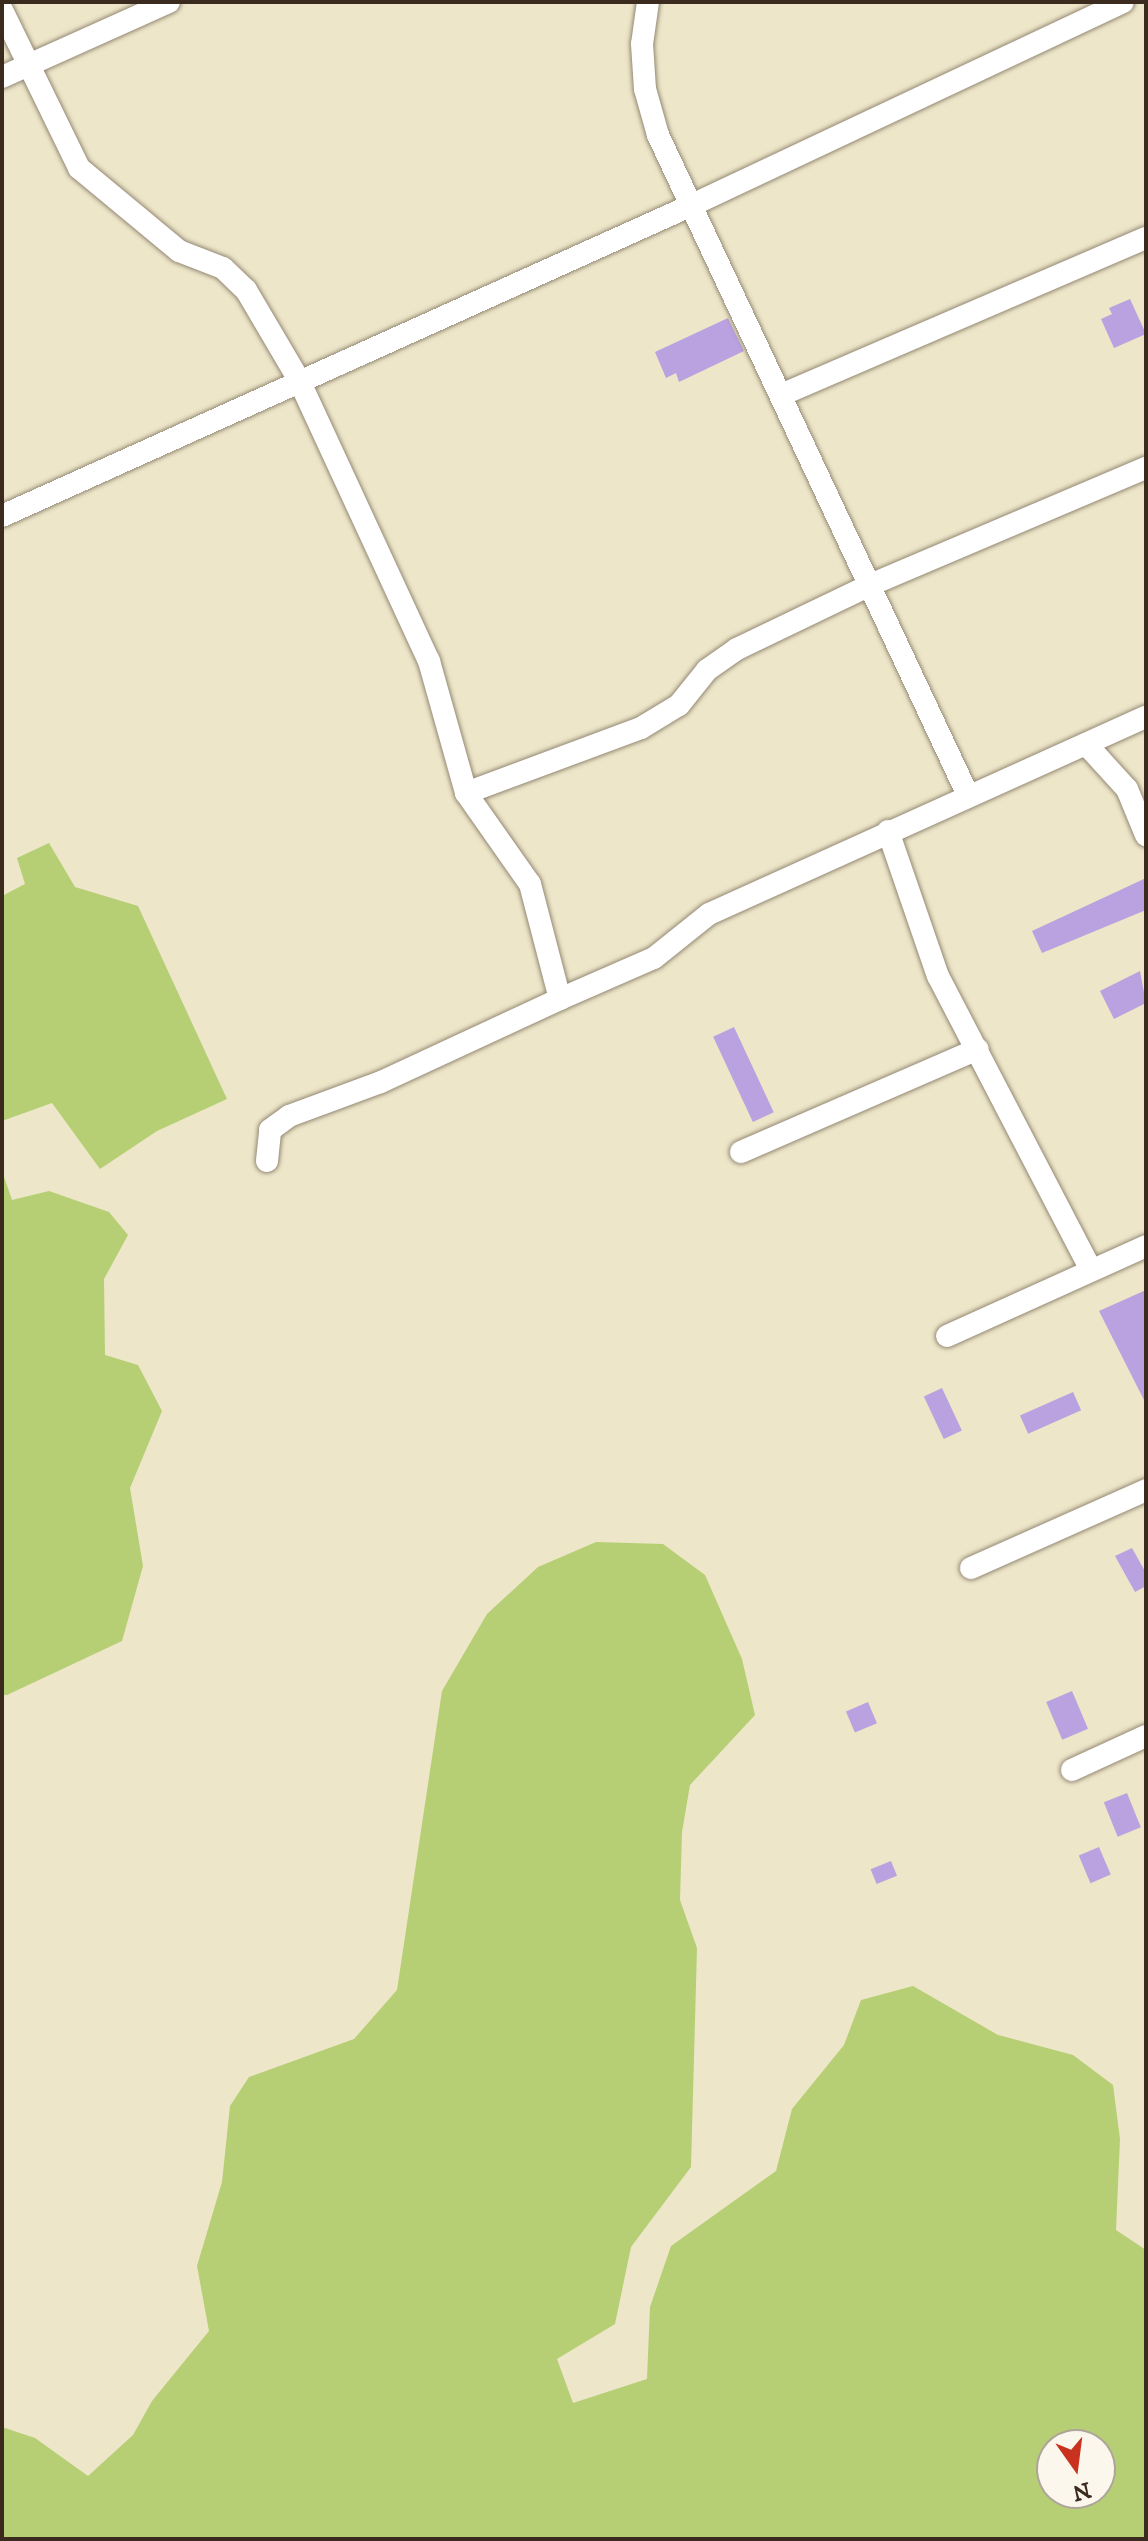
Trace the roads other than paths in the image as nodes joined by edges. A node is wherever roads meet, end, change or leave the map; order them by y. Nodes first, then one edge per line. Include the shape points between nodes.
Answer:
1 (169, 2) edge
2 (648, 2) edge
3 (1123, 2) edge
4 (2, 10) edge
5 (29, 68) junction
6 (2, 77) edge
7 (692, 205) junction
8 (1146, 238) edge
9 (299, 380) junction
10 (781, 395) junction
11 (1146, 468) edge
12 (2, 516) edge
13 (870, 585) junction
14 (1146, 717) edge
15 (1086, 744) junction
16 (466, 793) junction
17 (967, 793) junction
18 (888, 831) junction
19 (1146, 835) edge
20 (560, 999) junction
21 (978, 1049) junction
22 (741, 1152) dead end
23 (267, 1161) dead end
24 (1146, 1246) edge
25 (1091, 1270) junction
26 (947, 1336) dead end
27 (1146, 1490) edge
28 (971, 1568) dead end
29 (1146, 1736) edge
30 (1072, 1770) dead end

1 - 5 street
2 - 7 street via 642,44 645,89 658,135
3 - 7 street
4 - 5 street
5 - 6 street
5 - 9 street via 79,168 179,251 223,268 246,290
7 - 9 street
7 - 10 street
8 - 10 street
9 - 12 street
9 - 16 street via 429,661
10 - 13 street
11 - 13 street
13 - 16 street via 737,649 707,670 679,705 641,728
13 - 17 street
14 - 15 street
15 - 17 street
15 - 19 street via 1127,789
16 - 20 street via 530,884
17 - 18 street
18 - 20 street via 709,914 654,958
18 - 21 street via 938,976
20 - 23 street via 381,1082 289,1116 270,1130
21 - 22 street
21 - 25 street
24 - 25 street
25 - 26 street
27 - 28 street
29 - 30 street

